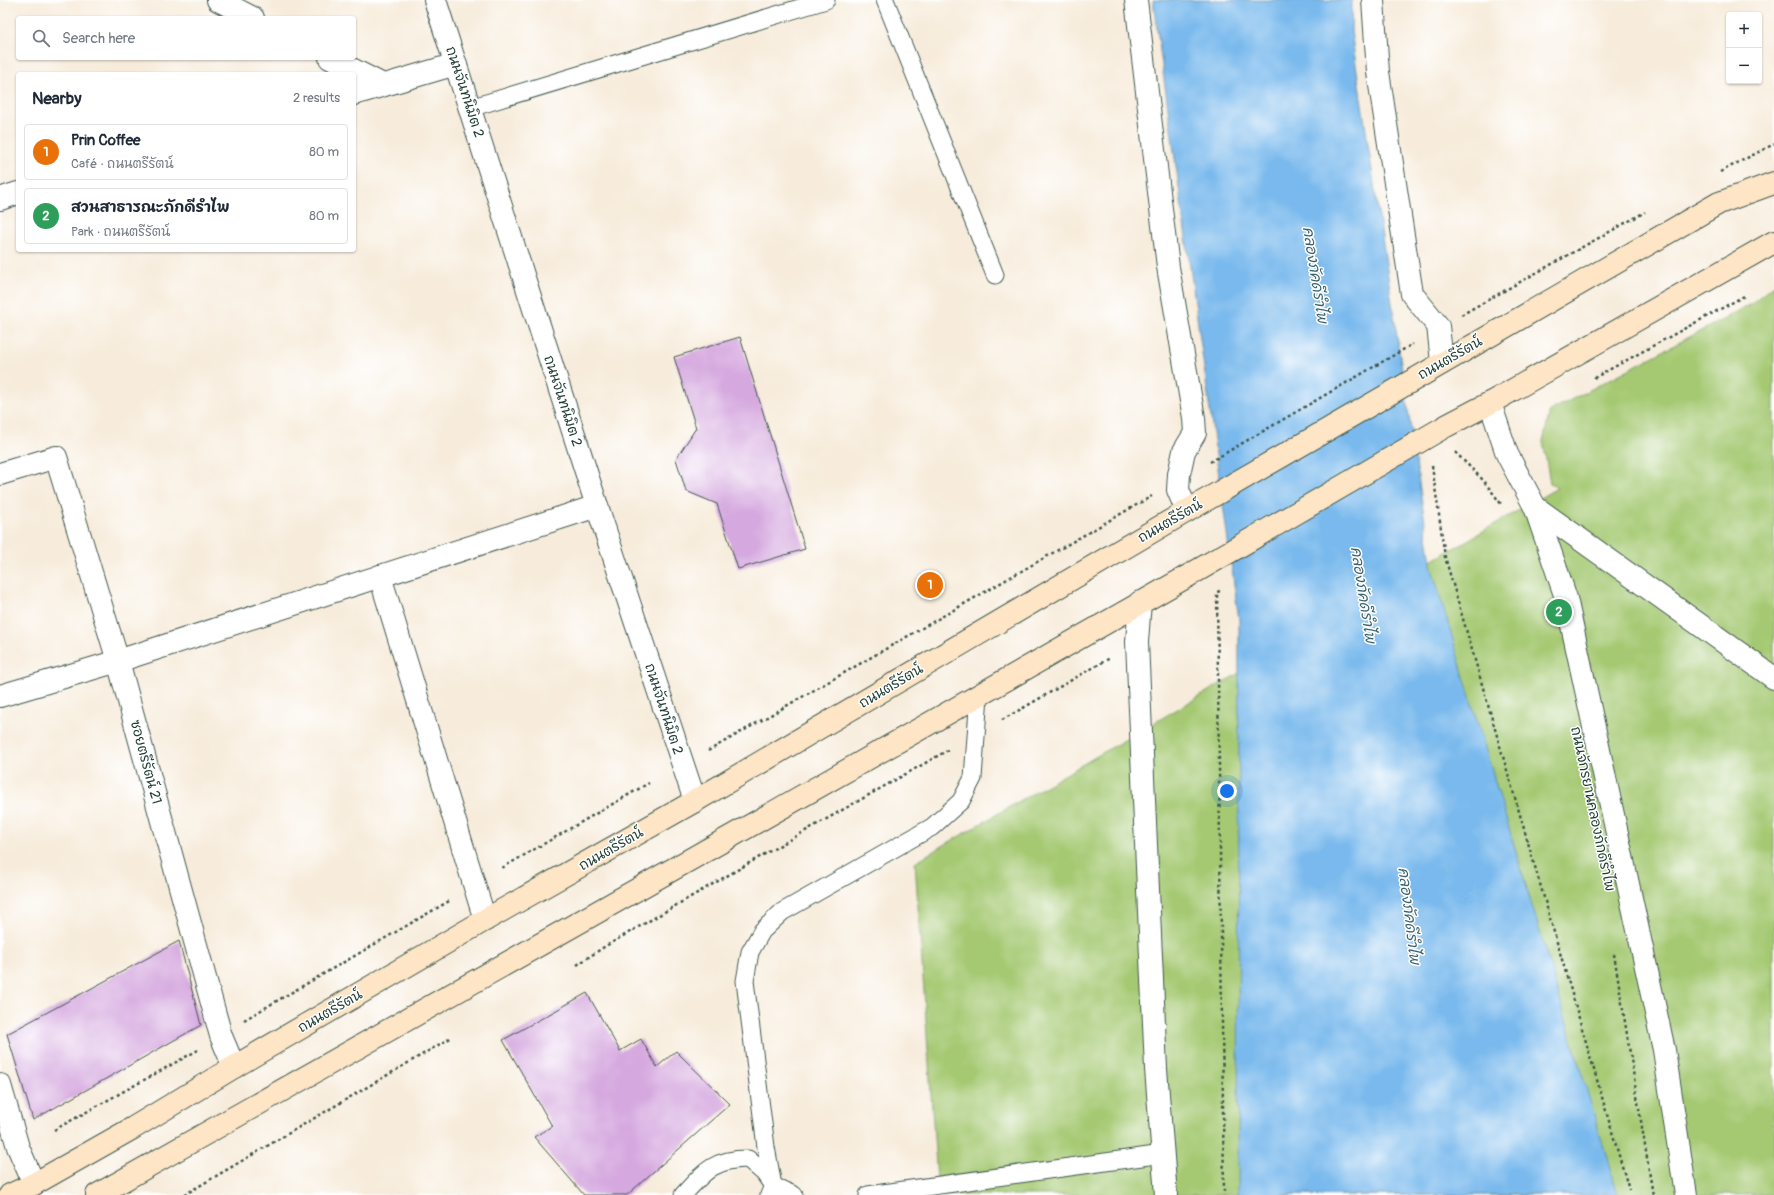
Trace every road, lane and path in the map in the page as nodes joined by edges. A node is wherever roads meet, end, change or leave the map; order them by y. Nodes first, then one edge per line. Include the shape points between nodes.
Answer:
1 (218, 0) edge
2 (435, 0) edge
3 (826, 0) edge
4 (885, 0) edge
5 (1136, 0) edge
6 (1373, 0) edge
7 (249, 16) edge
8 (334, 60) edge
9 (456, 64) junction
10 (383, 85) junction
11 (356, 93) edge
12 (470, 108) junction
13 (1774, 183) edge
14 (16, 194) edge
15 (0, 199) edge
16 (1774, 242) edge
17 (995, 275) dead end
18 (1746, 295) dead end
19 (1414, 343) dead end
20 (1442, 362) junction
21 (1587, 381) dead end
22 (1490, 403) junction
23 (1454, 451) dead end
24 (1432, 463) dead end
25 (1206, 464) dead end
26 (0, 474) edge
27 (1158, 492) dead end
28 (597, 506) junction
29 (1535, 507) junction
30 (1506, 510) dead end
31 (1187, 511) junction
32 (380, 576) junction
33 (1217, 592) dead end
34 (1140, 602) junction
35 (1111, 658) dead end
36 (118, 661) junction
37 (1774, 678) edge
38 (979, 695) junction
39 (0, 696) edge
40 (995, 724) dead end
41 (954, 747) dead end
42 (708, 751) dead end
43 (649, 783) dead end
44 (695, 801) junction
45 (502, 868) dead end
46 (453, 899) dead end
47 (485, 920) junction
48 (1612, 948) dead end
49 (577, 965) dead end
50 (244, 1020) dead end
51 (452, 1037) dead end
52 (198, 1050) dead end
53 (234, 1067) junction
54 (0, 1085) edge
55 (54, 1130) dead end
56 (1163, 1154) junction
57 (34, 1184) junction
58 (771, 1190) edge
59 (1629, 1190) dead end
60 (10, 1195) edge
61 (97, 1195) edge
62 (184, 1195) edge
63 (683, 1195) edge
64 (794, 1195) edge
65 (868, 1195) edge
66 (1166, 1195) edge
67 (1224, 1195) edge
68 (1653, 1195) edge
69 (1686, 1195) edge

1 - 7 street
2 - 9 street, ถนนจันทนิมิต 2
3 - 12 lane
4 - 17 lane
5 - 31 street via 1168,267 1194,418 1195,433 1184,451 1179,474 1178,490
6 - 20 street via 1378,72 1412,294 1438,326
8 - 10 street
9 - 10 street
9 - 12 street, ถนนจันทนิมิต 2
10 - 11 street
12 - 28 street, ถนนจันทนิมิต 2
13 - 20 main road, ถนนตรีรัตน์ via 1719,203
14 - 15 street
16 - 22 main road
18 - 21 path
19 - 25 path
20 - 31 main road, ถนนตรีรัตน์
22 - 29 street via 1507,454
22 - 34 main road
23 - 30 path via 1483,480
24 - 59 path via 1445,557
26 - 36 street, ซอยตรีรัตน์ 21 via 56,457
27 - 42 path
28 - 32 street
28 - 44 street, ถนนจันทนิมิต 2
29 - 37 street
29 - 69 street via 1566,598 1664,1050
31 - 44 main road, ถนนตรีรัตน์
32 - 36 street
32 - 47 street
33 - 67 path
34 - 38 main road
34 - 56 street via 1137,650 1156,1069
35 - 40 path
36 - 39 street
36 - 53 street, ซอยตรีรัตน์ 21 via 221,1036
38 - 58 lane via 973,778 961,801 932,827 782,912 762,931 750,952 745,981
38 - 61 main road
41 - 49 path via 756,859
43 - 45 path
44 - 47 main road, ถนนตรีรัตน์
46 - 50 path
47 - 53 main road, ถนนตรีรัตน์
48 - 68 path
51 - 62 path
52 - 55 path
53 - 57 main road, ถนนตรีรัตน์ via 134,1128
54 - 57 street via 18,1147
56 - 65 lane
56 - 66 street
57 - 60 main road, ถนนตรีรัตน์
58 - 63 lane via 764,1174 748,1159 731,1159 713,1167 698,1178
58 - 64 lane

